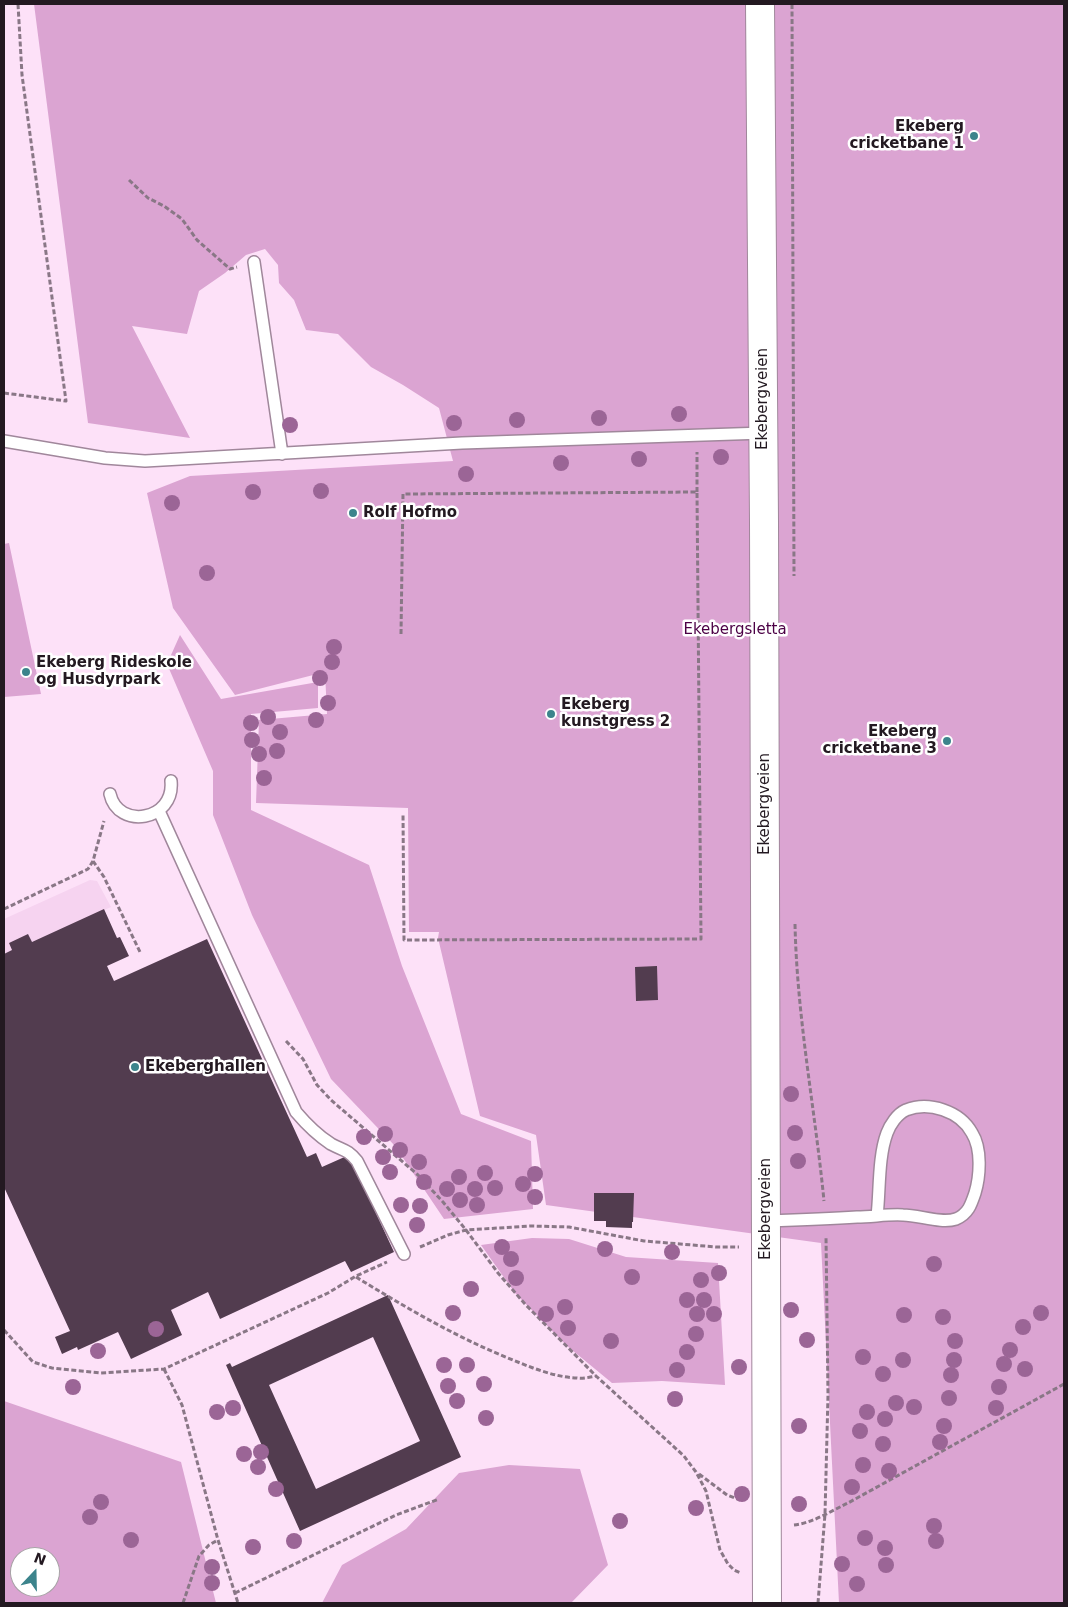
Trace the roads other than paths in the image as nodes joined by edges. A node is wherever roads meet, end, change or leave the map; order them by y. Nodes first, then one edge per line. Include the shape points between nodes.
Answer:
1 (760, 4) edge
2 (254, 262) road end
3 (764, 433) junction
4 (4, 441) edge
5 (282, 454) junction
6 (171, 781) dead end
7 (110, 794) dead end
8 (159, 811) junction
9 (878, 1216) junction
10 (766, 1221) junction
11 (404, 1254) road end
12 (767, 1603) edge

1 - 3 street, Ekebergveien
2 - 5 lane
3 - 5 lane via 462,443
3 - 10 street, Ekebergveien
4 - 5 lane via 105,458 145,461
6 - 8 lane via 170,799
7 - 8 lane via 114,806 130,816
8 - 11 lane via 296,1112 311,1130 349,1152 358,1161
9 - 9 lane via 883,1148 894,1122 906,1110 922,1107 955,1115 974,1135 977,1147 976,1188 966,1214 954,1219
9 - 10 lane
10 - 12 street, Ekebergveien

